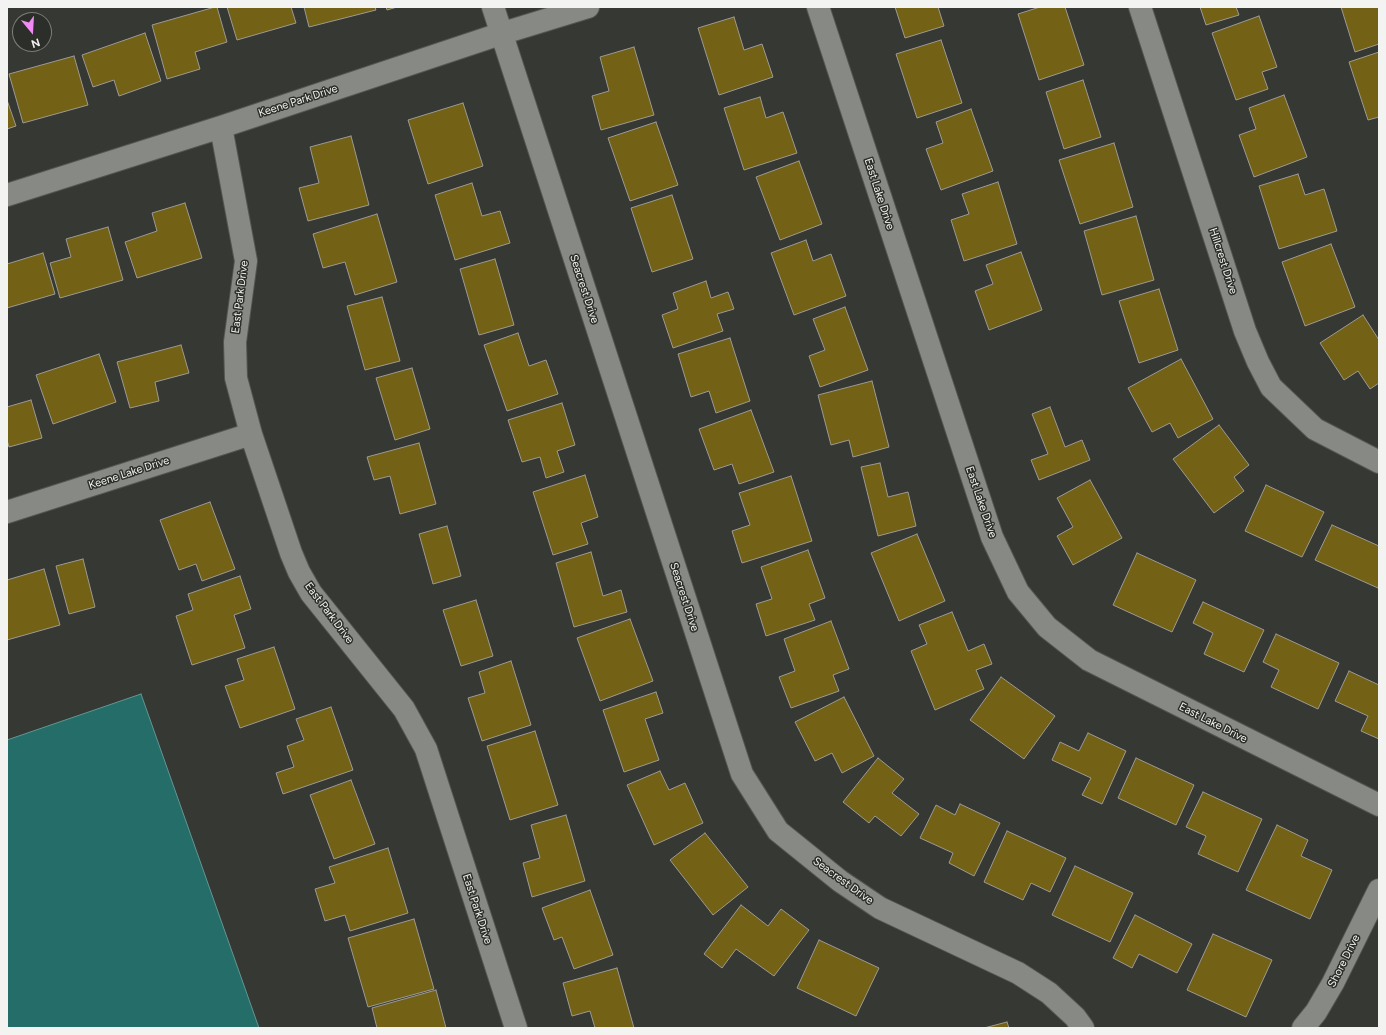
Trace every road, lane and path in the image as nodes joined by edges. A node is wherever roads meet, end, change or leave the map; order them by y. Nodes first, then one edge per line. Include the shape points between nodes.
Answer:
1 (492, 7) edge
2 (588, 7) edge
3 (818, 7) edge
4 (1140, 7) edge
5 (500, 34) junction
6 (221, 127) junction
7 (7, 195) edge
8 (251, 434) junction
9 (1379, 462) edge
10 (7, 512) edge
11 (1379, 805) edge
12 (1379, 890) edge
13 (516, 1028) edge
14 (1083, 1028) edge
15 (1303, 1028) edge

1 - 5 street, Seacrest Drive
2 - 5 street, Keene Park Drive
3 - 11 street, East Lake Drive via 992,537 1018,592 1047,627 1089,660
4 - 9 street, Hillcrest Drive via 1246,331 1271,387 1315,429
5 - 6 street, Keene Park Drive
5 - 14 street, Seacrest Drive via 742,774 778,831 840,881 880,908 1018,973 1049,993 1075,1016
6 - 7 street, Keene Park Drive
6 - 8 street, East Park Drive via 246,261 235,342 236,378
8 - 10 street, Keene Lake Drive
8 - 13 street, East Park Drive via 299,572 311,593 404,709 426,749
12 - 15 street, Shore Drive via 1334,983

